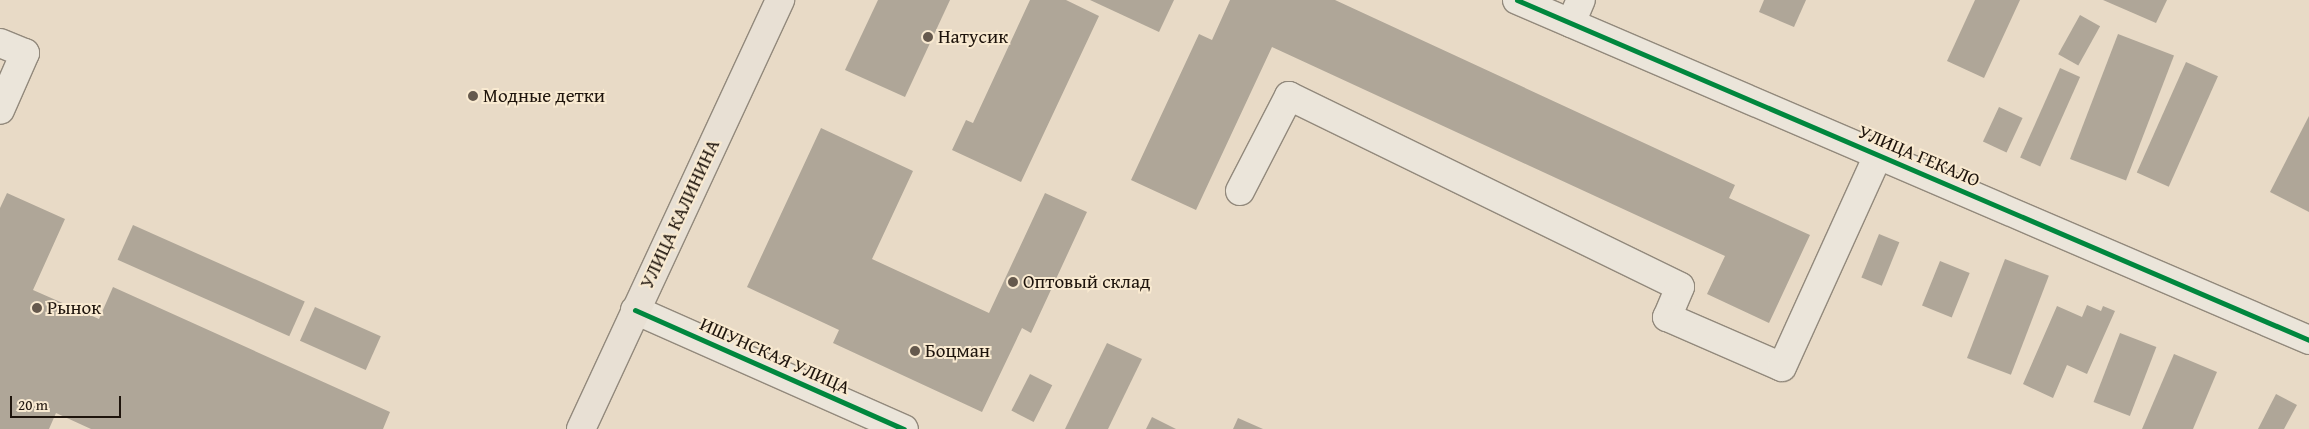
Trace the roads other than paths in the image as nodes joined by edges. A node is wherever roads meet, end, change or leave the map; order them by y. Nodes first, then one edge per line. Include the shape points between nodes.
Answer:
1 (780, 0) edge
2 (1517, 0) edge
3 (1576, 12) edge
4 (0, 44) edge
5 (0, 110) edge
6 (1878, 155) junction
7 (1240, 191) dead end
8 (635, 310) junction
9 (2309, 340) edge
10 (581, 429) edge
11 (904, 429) edge

1 - 8 main road, УЛИЦА КАЛИНИНА
2 - 3 street, УЛИЦА ГЕКАЛО
3 - 6 street, УЛИЦА ГЕКАЛО
4 - 5 street via 25,53
6 - 7 street via 1782,367 1667,317 1680,287 1289,96
6 - 9 street, УЛИЦА ГЕКАЛО
8 - 10 main road, УЛИЦА КАЛИНИНА
8 - 11 street, ИШУНСКАЯ УЛИЦА

